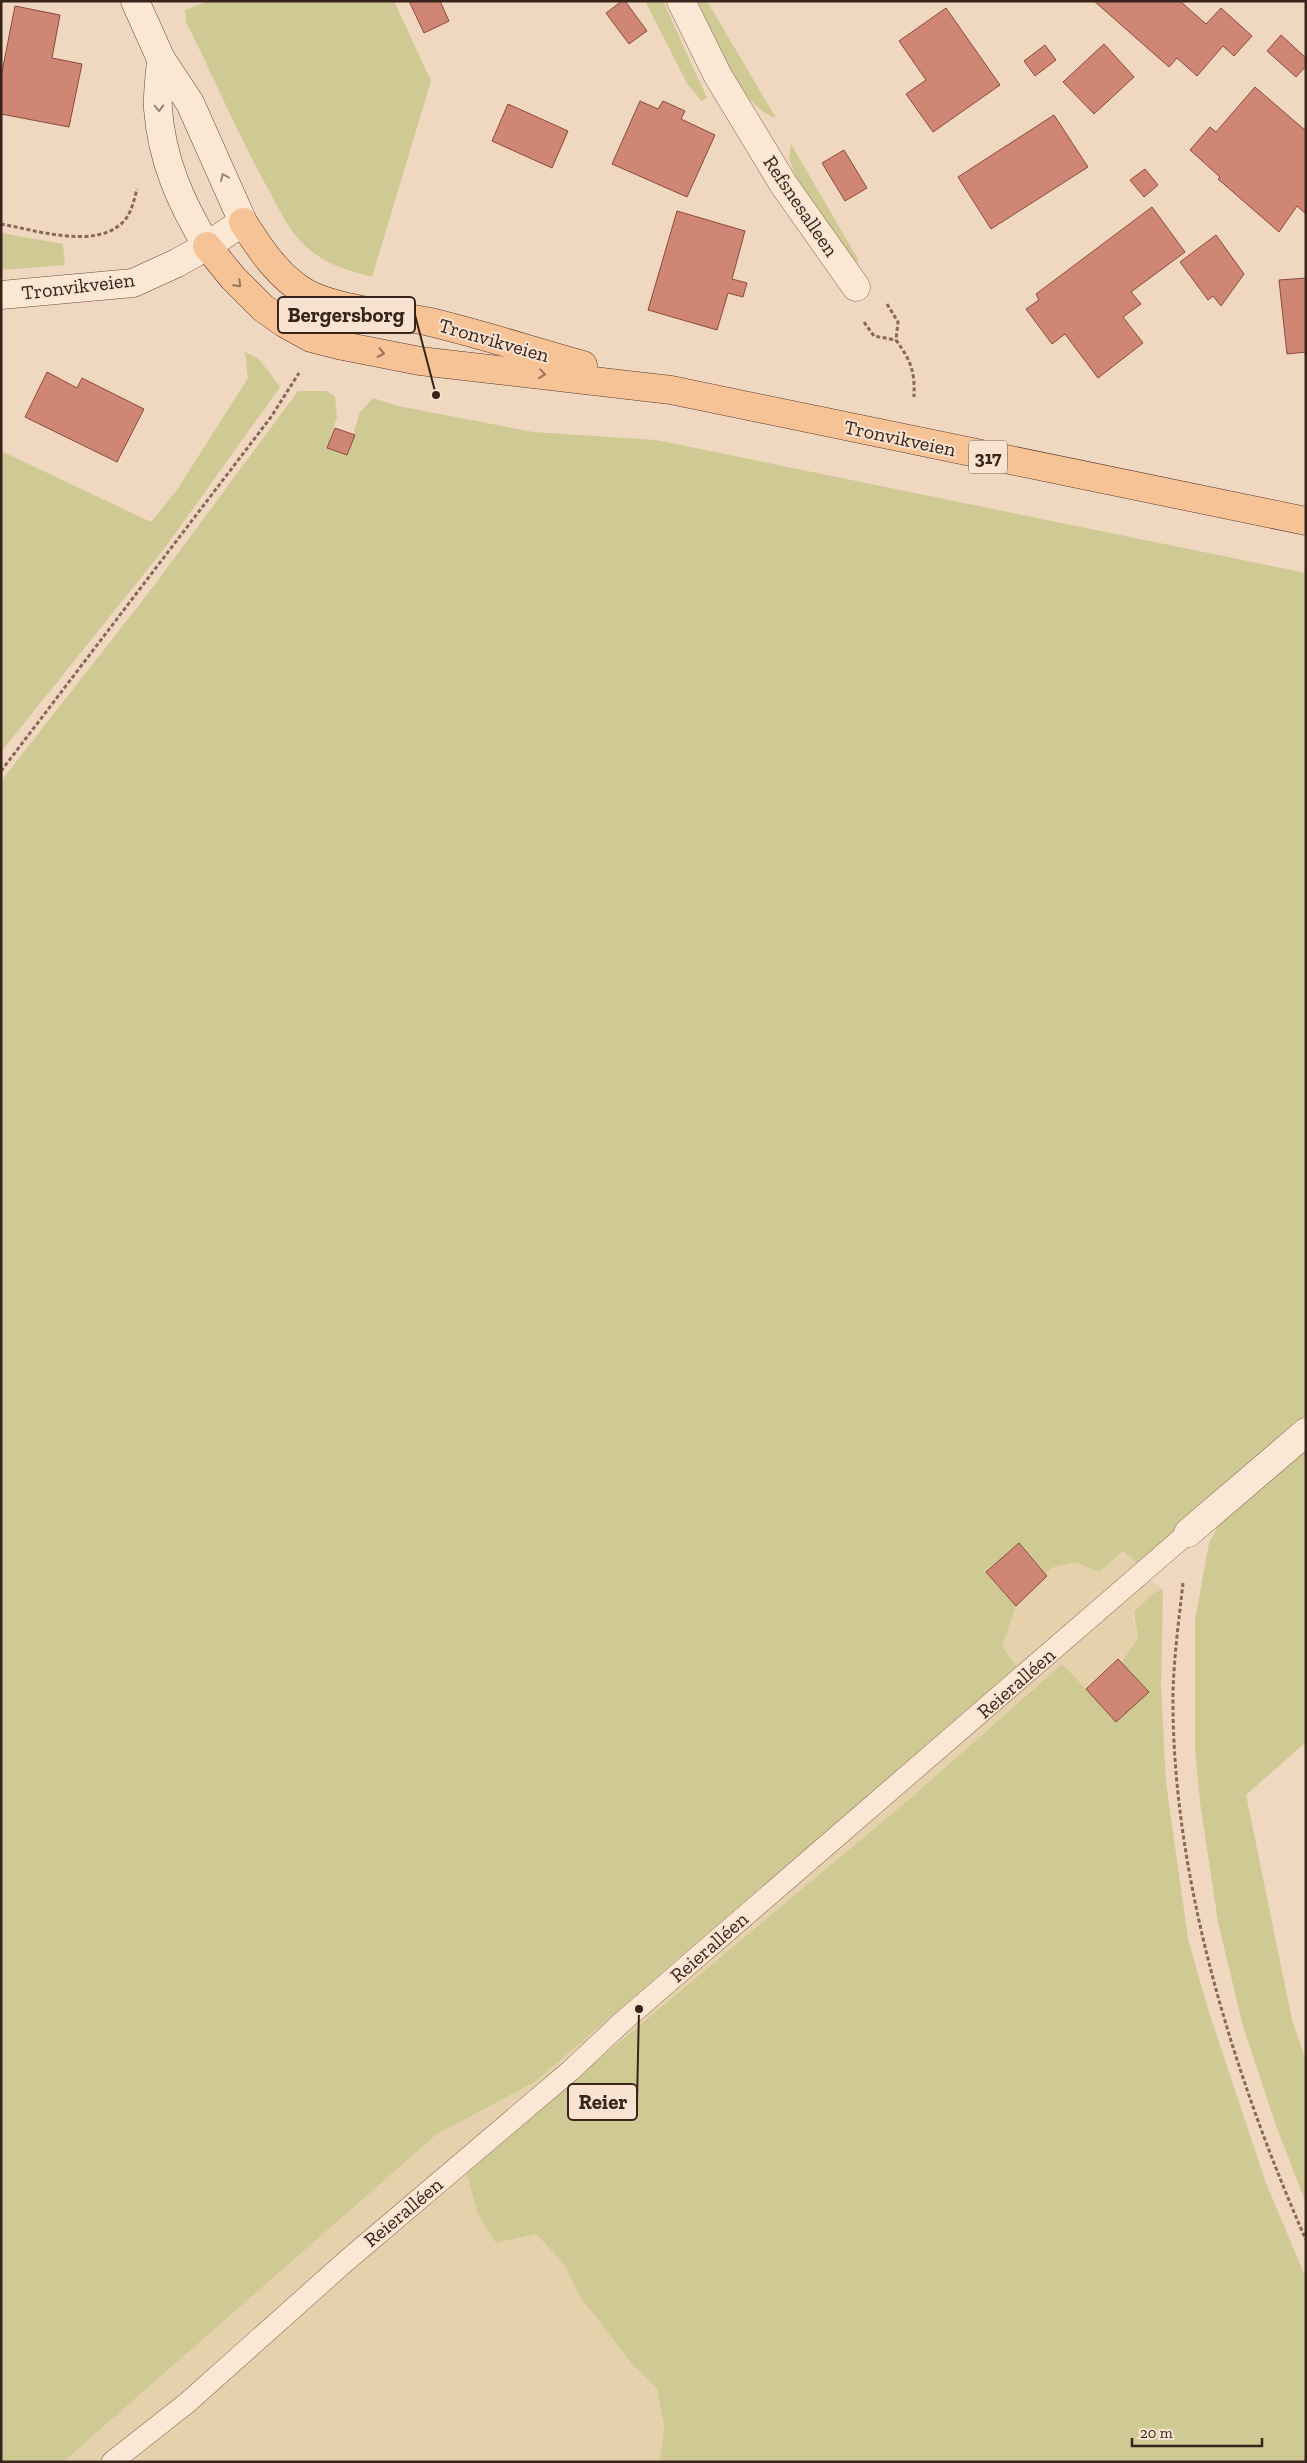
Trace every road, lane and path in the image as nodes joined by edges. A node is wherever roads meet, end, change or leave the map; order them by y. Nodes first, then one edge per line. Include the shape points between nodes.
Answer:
1 (135, 1) edge
2 (680, 1) edge
3 (161, 59) junction
4 (138, 186) dead end
5 (243, 222) junction
6 (1, 224) edge
7 (208, 246) junction
8 (856, 287) joint
9 (1, 295) edge
10 (302, 368) dead end
11 (671, 390) junction
12 (914, 397) dead end
13 (1306, 521) edge
14 (1, 771) edge
15 (1306, 1432) edge
16 (1188, 1532) junction
17 (1306, 2240) edge
18 (112, 2462) edge

1 - 3 street
2 - 8 street, Refsnesalleen via 718,76 784,185
5 -> 3 street via 190,103
3 -> 7 street via 158,109 167,162 183,205
4 - 6 path via 133,205 122,224 100,234 76,238
5 - 7 street, Tronvikveien
5 - 11 main road, Tronvikveien / 317 via 264,255 288,279 331,303 431,322
7 - 9 street, Tronvikveien via 132,282
7 -> 11 main road, Tronvikveien / 317 via 233,278 263,308 311,338 420,361
8 - 12 path via 877,290 898,322 896,340 910,359
10 - 14 path via 271,417
11 - 13 main road, Tronvikveien / 317
15 - 16 street, Reieralléen
16 - 17 path via 1173,1691 1176,1769 1186,1848 1207,1955 1238,2064
16 - 18 lane, Reieralléen via 345,2262 187,2403

